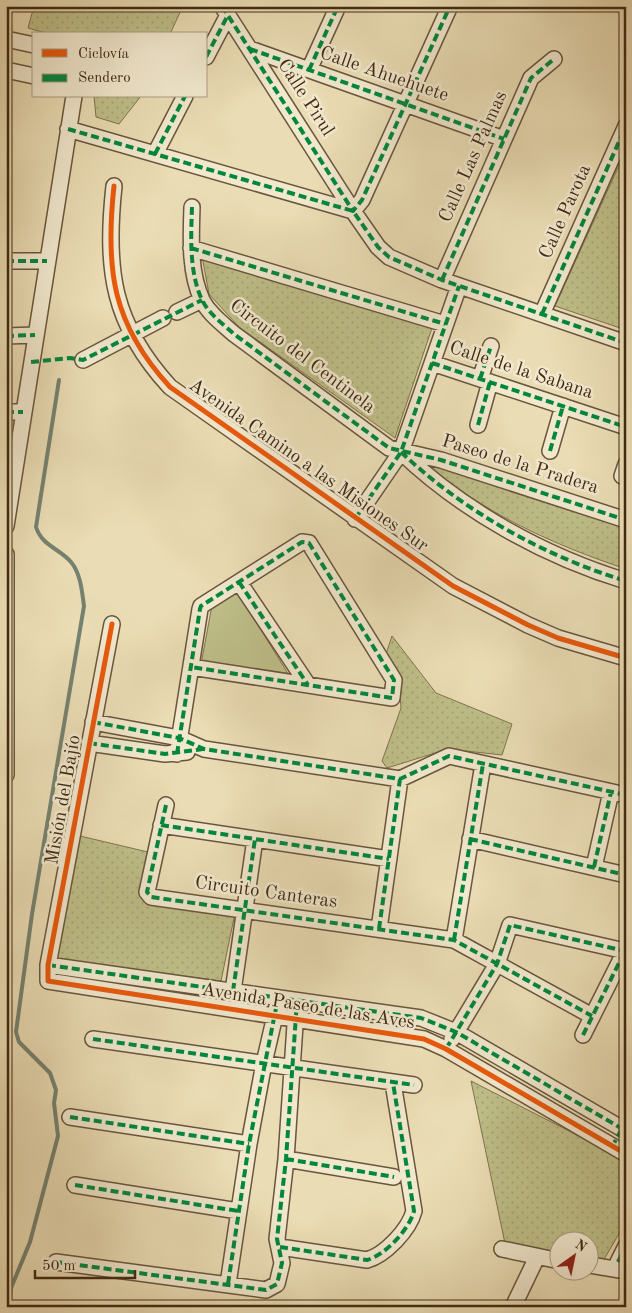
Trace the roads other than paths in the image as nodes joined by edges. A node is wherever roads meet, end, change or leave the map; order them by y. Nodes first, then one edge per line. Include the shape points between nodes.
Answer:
1 (338, 6) edge
2 (450, 6) edge
3 (225, 11) edge
4 (6, 39) edge
5 (32, 45) edge
6 (250, 49) junction
7 (208, 52) edge
8 (554, 59) dead end
9 (6, 70) edge
10 (309, 70) junction
11 (32, 76) edge
12 (74, 98) edge
13 (185, 98) edge
14 (406, 104) junction
15 (626, 126) edge
16 (68, 129) junction
17 (504, 139) junction
18 (155, 154) junction
19 (114, 186) dead end
20 (192, 207) dead end
21 (353, 211) junction
22 (191, 248) junction
23 (6, 261) edge
24 (47, 261) junction
25 (442, 280) junction
26 (459, 286) junction
27 (202, 300) junction
28 (542, 314) junction
29 (445, 324) junction
30 (35, 335) junction
31 (130, 335) junction
32 (6, 336) edge
33 (626, 343) edge
34 (491, 346) dead end
35 (83, 360) dead end
36 (432, 363) junction
37 (485, 381) junction
38 (563, 406) junction
39 (6, 412) edge
40 (23, 412) junction
41 (478, 425) dead end
42 (626, 427) edge
43 (550, 451) dead end
44 (401, 452) junction
45 (8, 490) edge
46 (355, 519) junction
47 (626, 520) edge
48 (6, 526) edge
49 (6, 554) edge
50 (626, 581) edge
51 (239, 582) junction
52 (112, 624) dead end
53 (6, 646) edge
54 (626, 658) edge
55 (191, 667) junction
56 (308, 685) junction
57 (7, 722) edge
58 (93, 722) junction
59 (179, 738) junction
60 (89, 743) junction
61 (204, 749) junction
62 (177, 754) junction
63 (483, 764) junction
64 (6, 775) edge
65 (400, 779) junction
66 (611, 792) junction
67 (626, 795) edge
68 (166, 805) dead end
69 (162, 825) junction
70 (255, 839) junction
71 (470, 839) junction
72 (389, 859) junction
73 (594, 867) junction
74 (626, 875) edge
75 (246, 910) junction
76 (379, 929) junction
77 (454, 940) junction
78 (625, 950) edge
79 (497, 964) junction
80 (48, 965) junction
81 (48, 981) joint
82 (233, 992) junction
83 (278, 998) junction
84 (297, 1001) junction
85 (592, 1016) junction
86 (276, 1017) junction
87 (294, 1019) junction
88 (456, 1032) junction
89 (583, 1035) dead end
90 (93, 1039) dead end
91 (446, 1048) junction
92 (264, 1063) junction
93 (293, 1068) junction
94 (393, 1082) junction
95 (414, 1085) dead end
96 (554, 1090) junction
97 (544, 1106) junction
98 (70, 1117) dead end
99 (624, 1127) edge
100 (249, 1144) junction
101 (612, 1147) junction
102 (626, 1154) edge
103 (286, 1159) junction
104 (394, 1177) dead end
105 (75, 1185) dead end
106 (238, 1211) junction
107 (626, 1246) edge
108 (280, 1248) junction
109 (502, 1249) dead end
110 (537, 1257) junction
111 (550, 1259) edge
112 (56, 1262) dead end
113 (600, 1266) edge
114 (622, 1266) edge
115 (228, 1284) junction
116 (513, 1307) edge

1 - 10 street
2 - 14 street
3 - 6 street, Calle Pirul
3 - 7 street
4 - 5 street
6 - 10 street, Calle Ahuehuete
6 - 21 street, Calle Pirul
8 - 17 street, Calle Las Palmas via 531,78
9 - 11 street
10 - 14 street, Calle Ahuehuete
12 - 16 street
13 - 18 street
14 - 17 street, Calle Ahuehuete
14 - 21 street via 362,200
15 - 28 street, Calle Parota
16 - 18 street
16 - 24 street
17 - 25 street, Calle Las Palmas
18 - 21 street
19 - 31 street, Avenida Camino a las Misiones Sur via 114,283
20 - 22 street, Circuito del Centinela
21 - 25 street, Calle Pirul via 388,257
22 - 27 street, Circuito del Centinela
22 - 29 street
23 - 24 street
24 - 30 street
25 - 26 street, Calle Pirul
26 - 28 street, Calle Pirul
26 - 29 street, Calle de la Sabana
27 - 31 street
27 - 44 street, Circuito del Centinela via 234,334 389,448
28 - 33 street, Calle Pirul
29 - 36 street, Calle de la Sabana
30 - 32 street
30 - 40 street
31 - 35 street
31 - 46 street, Avenida Camino a las Misiones Sur via 151,367 170,387
34 - 37 street
36 - 37 street, Calle de la Sabana
36 - 44 street, Calle de la Sabana
37 - 38 street, Calle de la Sabana
37 - 41 street
38 - 42 street, Calle de la Sabana
38 - 43 street
39 - 40 street
40 - 45 street
44 - 46 street, Calle de la Sabana
44 - 47 street, Paseo de la Pradera via 440,460
44 - 50 street via 434,482 515,534 560,556
45 - 48 street
46 - 54 street, Avenida Camino a las Misiones Sur via 453,586 502,613 558,638
49 - 53 street
51 - 55 street via 201,606
51 - 56 street
51 - 56 street via 302,542 309,543 394,680 392,698
52 - 58 street, Misión del Bajío
53 - 57 street
55 - 56 street
55 - 59 street
57 - 64 street
58 - 59 street
58 - 60 street, Misión del Bajío
59 - 61 street
59 - 62 street
60 - 62 street
60 - 80 street, Misión del Bajío
61 - 62 street
61 - 65 street
63 - 65 street via 449,756
63 - 66 street
63 - 71 street
65 - 72 street
66 - 67 street
66 - 73 street
68 - 69 street, Circuito Canteras
69 - 70 street
69 - 75 street, Circuito Canteras via 148,895
70 - 72 street
70 - 75 street
71 - 73 street
71 - 77 street
72 - 76 street
73 - 74 street
75 - 76 street, Circuito Canteras
75 - 82 street
76 - 77 street, Circuito Canteras
77 - 79 street
78 - 79 street via 510,925
78 - 85 street
79 - 85 street
79 - 88 street
80 - 81 street, Misión del Bajío
80 - 82 street, Avenida Paseo de las Aves
81 - 86 street, Avenida Paseo de las Aves
82 - 83 street, Avenida Paseo de las Aves
83 - 84 street, Avenida Paseo de las Aves
83 - 86 street
84 - 87 street
84 - 88 street, Avenida Paseo de las Aves via 421,1018
85 - 89 street
86 - 87 street, Avenida Paseo de las Aves
86 - 92 street
87 - 91 street, Avenida Paseo de las Aves via 410,1036
87 - 93 street
88 - 91 street
88 - 96 street, Avenida Paseo de las Aves
90 - 92 street
91 - 97 street, Avenida Paseo de las Aves
92 - 93 street
92 - 100 street
93 - 94 street
93 - 103 street
94 - 95 street
94 - 108 street via 414,1211 411,1222 378,1257 367,1260
96 - 97 street
96 - 99 street, Avenida Paseo de las Aves
97 - 101 street, Avenida Paseo de las Aves
98 - 100 street
99 - 101 street
100 - 106 street
101 - 102 street, Avenida Paseo de las Aves
103 - 104 street
103 - 108 street via 277,1238
105 - 106 street
106 - 115 street
107 - 114 street
108 - 115 street via 282,1263 272,1288 266,1290
109 - 110 street
110 - 111 street
110 - 116 street
112 - 115 street
113 - 114 street

